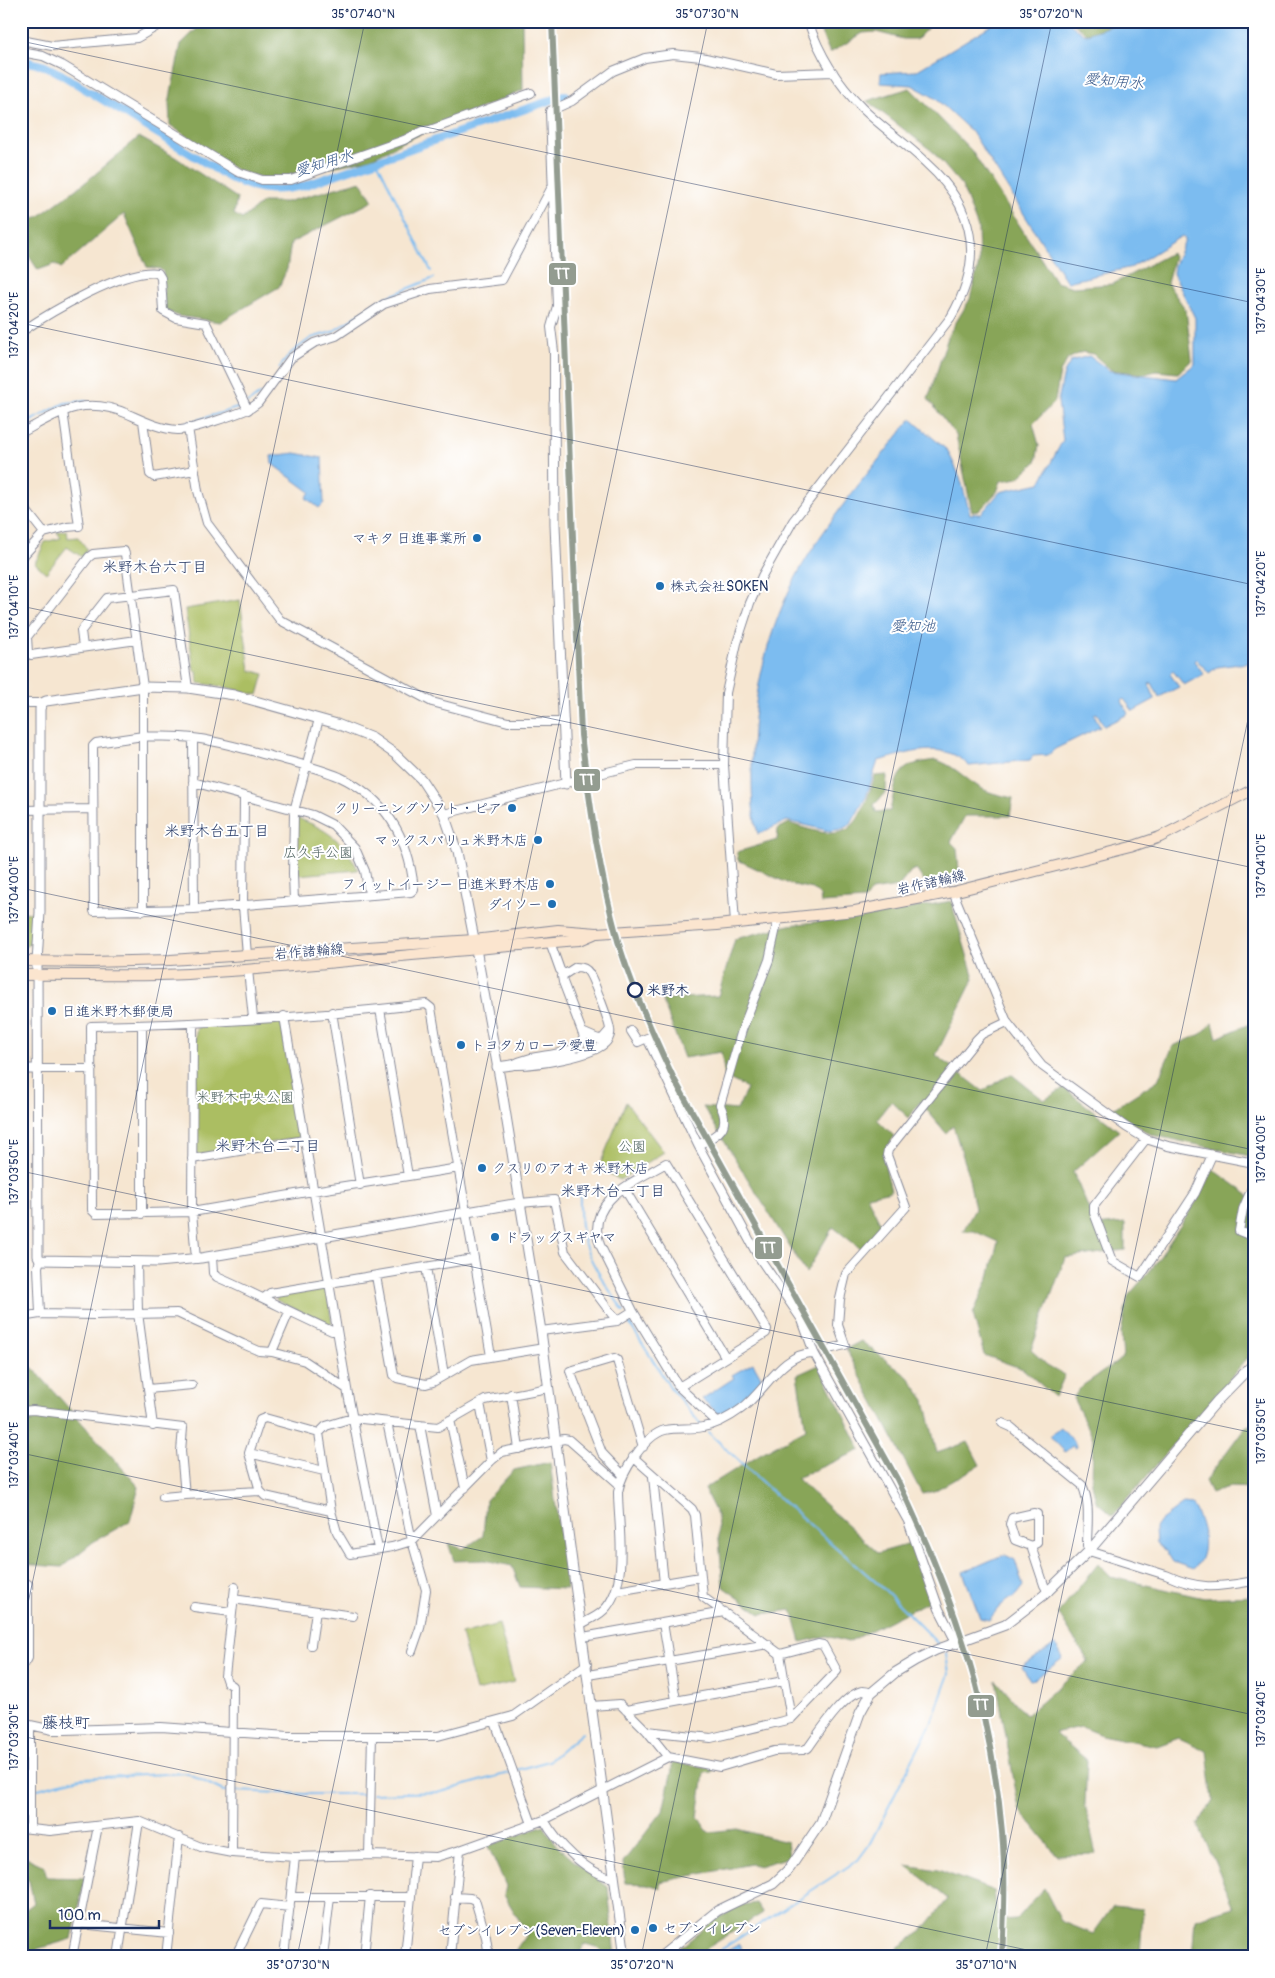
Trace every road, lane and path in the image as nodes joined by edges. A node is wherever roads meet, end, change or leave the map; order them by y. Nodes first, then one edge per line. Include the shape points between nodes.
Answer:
1 (166, 21) edge
2 (808, 21) edge
3 (21, 40) edge
4 (21, 52) edge
5 (833, 72) junction
6 (531, 93) dead end
7 (553, 185) junction
8 (21, 332) edge
9 (554, 403) joint
10 (248, 410) junction
11 (63, 411) junction
12 (143, 421) junction
13 (188, 428) junction
14 (21, 433) edge
15 (195, 470) junction
16 (21, 493) edge
17 (23, 510) edge
18 (44, 533) junction
19 (21, 558) edge
20 (130, 595) junction
21 (136, 640) junction
22 (83, 647) junction
23 (143, 687) junction
24 (188, 688) junction
25 (21, 703) edge
26 (43, 703) junction
27 (319, 719) junction
28 (564, 722) junction
29 (143, 736) junction
30 (193, 738) junction
31 (724, 765) junction
32 (306, 766) junction
33 (595, 775) tunnel mouth
34 (577, 780) tunnel mouth
35 (193, 782) junction
36 (566, 784) junction
37 (1254, 789) edge
38 (244, 797) junction
39 (93, 809) junction
40 (21, 810) edge
41 (39, 810) junction
42 (294, 811) junction
43 (444, 814) junction
44 (953, 892) junction
45 (369, 894) junction
46 (294, 901) junction
47 (243, 906) junction
48 (194, 909) junction
49 (143, 911) junction
50 (778, 919) junction
51 (735, 923) junction
52 (597, 933) junction
53 (550, 942) junction
54 (475, 944) junction
55 (247, 955) junction
56 (21, 961) edge
57 (37, 962) junction
58 (248, 970) junction
59 (564, 974) junction
60 (21, 975) edge
61 (37, 975) junction
62 (380, 1009) junction
63 (332, 1012) junction
64 (284, 1016) junction
65 (254, 1018) junction
66 (1007, 1022) junction
67 (193, 1023) junction
68 (142, 1025) junction
69 (610, 1030) junction
70 (631, 1031) dead end
71 (582, 1032) junction
72 (512, 1065) junction
73 (497, 1068) junction
74 (21, 1069) edge
75 (38, 1069) junction
76 (92, 1069) junction
77 (1146, 1139) junction
78 (304, 1140) junction
79 (698, 1145) junction
80 (1212, 1154) junction
81 (192, 1159) junction
82 (1254, 1163) edge
83 (459, 1168) junction
84 (408, 1176) junction
85 (1254, 1183) edge
86 (360, 1185) junction
87 (624, 1188) junction
88 (313, 1191) junction
89 (520, 1203) junction
90 (192, 1212) junction
91 (465, 1213) junction
92 (142, 1214) junction
93 (321, 1237) junction
94 (1254, 1237) edge
95 (212, 1257) junction
96 (196, 1259) junction
97 (473, 1259) junction
98 (40, 1260) junction
99 (137, 1262) junction
100 (426, 1267) junction
101 (376, 1276) junction
102 (329, 1282) junction
103 (264, 1298) junction
104 (633, 1311) junction
105 (289, 1312) junction
106 (138, 1313) junction
107 (40, 1314) junction
108 (21, 1318) edge
109 (616, 1321) junction
110 (337, 1331) junction
111 (541, 1331) junction
112 (544, 1348) junction
113 (833, 1348) tunnel mouth
114 (272, 1352) junction
115 (814, 1353) junction
116 (490, 1356) junction
117 (726, 1358) junction
118 (1254, 1363) edge
119 (444, 1375) junction
120 (192, 1385) dead end
121 (679, 1387) junction
122 (548, 1388) junction
123 (148, 1389) junction
124 (346, 1390) junction
125 (511, 1394) junction
126 (480, 1403) junction
127 (21, 1412) edge
128 (352, 1418) junction
129 (450, 1420) junction
130 (387, 1422) junction
131 (717, 1422) junction
132 (1002, 1423) dead end
133 (420, 1425) junction
134 (153, 1426) junction
135 (319, 1432) junction
136 (555, 1440) junction
137 (643, 1447) junction
138 (519, 1449) junction
139 (249, 1453) junction
140 (633, 1458) junction
141 (491, 1461) junction
142 (324, 1471) junction
143 (623, 1475) junction
144 (654, 1476) junction
145 (619, 1484) junction
146 (465, 1488) junction
147 (260, 1491) junction
148 (185, 1495) junction
149 (163, 1497) dead end
150 (330, 1511) junction
151 (437, 1516) junction
152 (412, 1541) junction
153 (1031, 1546) junction
154 (378, 1549) junction
155 (1090, 1550) junction
156 (700, 1577) junction
157 (21, 1581) edge
158 (1254, 1581) edge
159 (664, 1584) junction
160 (234, 1588) dead end
161 (617, 1591) junction
162 (1048, 1592) junction
163 (233, 1599) junction
164 (194, 1607) dead end
165 (316, 1611) junction
166 (231, 1612) junction
167 (724, 1612) junction
168 (353, 1616) dead end
169 (663, 1623) junction
170 (581, 1624) junction
171 (583, 1637) junction
172 (768, 1644) junction
173 (957, 1644) junction
174 (311, 1645) dead end
175 (412, 1651) dead end
176 (780, 1654) junction
177 (21, 1662) edge
178 (669, 1662) junction
179 (587, 1664) junction
180 (588, 1675) junction
181 (784, 1681) junction
182 (871, 1693) junction
183 (676, 1700) junction
184 (591, 1706) junction
185 (626, 1710) junction
186 (791, 1719) junction
187 (496, 1722) junction
188 (21, 1723) edge
189 (30, 1725) junction
190 (647, 1731) junction
191 (234, 1732) junction
192 (372, 1736) junction
193 (668, 1757) junction
194 (602, 1790) junction
195 (544, 1820) junction
196 (139, 1821) junction
197 (532, 1824) junction
198 (98, 1826) junction
199 (26, 1829) edge
200 (179, 1837) junction
201 (460, 1850) junction
202 (232, 1852) junction
203 (369, 1855) junction
204 (415, 1856) junction
205 (295, 1857) junction
206 (614, 1878) junction
207 (330, 1896) junction
208 (370, 1896) junction
209 (291, 1897) junction
210 (410, 1897) junction
211 (456, 1897) junction
212 (290, 1906) junction
213 (80, 1924) junction
214 (122, 1928) junction
215 (168, 1933) junction
216 (72, 1957) edge
217 (118, 1957) edge
218 (166, 1957) edge
219 (235, 1957) edge
220 (284, 1957) edge
221 (323, 1957) edge
222 (364, 1957) edge
223 (405, 1957) edge
224 (450, 1957) edge
225 (489, 1957) edge
226 (625, 1957) edge
227 (660, 1957) edge

1 - 3 street via 137,38 52,46
2 - 5 street
4 - 6 street via 62,64 238,172 272,181 298,178
5 - 7 street via 776,74 701,57 672,54 645,58 613,71 572,101 550,111
5 - 31 street via 860,106 926,162 950,188 969,227 971,264 966,286 951,317 793,521 762,576 737,643 726,693
7 - 9 street via 557,306 551,327
7 - 10 street via 502,280 430,289 384,304 336,336 314,343 291,358 258,404
8 - 10 street via 128,276 158,273 162,309 176,318 206,323
9 - 28 street via 555,525
10 - 13 street
11 - 12 street via 106,406
11 - 14 street
11 - 18 street via 79,526
12 - 13 street via 163,428
12 - 15 street via 150,474 154,477
13 - 15 street
15 - 28 street via 207,523 280,620 432,702 508,722
16 - 17 street
17 - 18 street
18 - 19 street
20 - 21 street
20 - 22 street via 105,600 81,631
20 - 22 street via 124,551 93,554 26,639 31,655
20 - 24 street via 171,589 175,592
21 - 22 street
21 - 23 street
23 - 24 street
23 - 26 street
23 - 29 street
24 - 27 street via 234,695
25 - 26 street
26 - 41 street via 40,709
27 - 32 street
27 - 43 street via 349,728 379,742 395,754 421,779
28 - 36 street
29 - 30 street
29 - 39 street via 94,744
29 - 49 street
30 - 32 street
30 - 35 street
31 - 33 street via 636,765
31 - 51 street
32 - 42 street
32 - 45 street via 340,777 361,790 378,804 401,836 414,889 411,892
34 - 36 street
35 - 38 street
35 - 48 street
36 - 43 street
37 - 44 main road, 岩作諸輪線 via 1160,837 1131,847
38 - 42 street
38 - 47 street
39 - 41 street
39 - 49 street via 93,909 97,913
40 - 41 street
41 - 57 street
42 - 45 street via 322,819 350,840 361,860
42 - 46 street
43 - 54 street via 458,852
44 - 50 main road, 岩作諸輪線 via 855,911
44 - 66 street
45 - 46 street
46 - 47 street
47 - 48 street
47 - 55 street
48 - 49 street
50 - 51 main road, 岩作諸輪線
50 - 79 street via 769,960 742,1030 720,1105 725,1116 724,1124 719,1133
51 - 52 main road, 岩作諸輪線
52 - 53 main road, 岩作諸輪線 via 580,940
52 - 54 main road, 岩作諸輪線 via 558,930
53 - 54 main road, 岩作諸輪線
53 - 59 street
54 - 55 main road, 岩作諸輪線
54 - 58 main road, 岩作諸輪線
54 - 73 street
55 - 57 main road, 岩作諸輪線
56 - 57 main road, 岩作諸輪線
57 - 61 street
58 - 61 main road, 岩作諸輪線 via 136,976
58 - 65 street
59 - 69 street via 581,967 589,973
59 - 71 street via 563,982
60 - 61 main road, 岩作諸輪線
61 - 75 street
62 - 63 street
62 - 83 street via 426,1004 431,1008
62 - 84 street
63 - 64 street
63 - 86 street
64 - 65 street
64 - 78 street
65 - 67 street
66 - 77 street via 1042,1066
66 - 113 street via 977,1039 888,1150 906,1207 846,1274 838,1325 845,1345
67 - 68 street
67 - 81 street
68 - 76 street via 91,1026
68 - 92 street
69 - 71 street via 598,1039
69 - 72 street via 608,1040 601,1046 574,1057
70 - 79 street via 638,1042 647,1038
71 - 72 street via 584,1037 575,1049 528,1058
72 - 73 street
73 - 89 street
74 - 75 street
75 - 76 street
75 - 98 street
76 - 92 street via 92,1210 96,1214
77 - 80 street
77 - 80 street via 1094,1206 1112,1261 1140,1277 1195,1193
78 - 81 street
78 - 88 street
79 - 115 street via 758,1256 802,1320
80 - 82 street
81 - 90 street
83 - 84 street
83 - 91 street
84 - 86 street
85 - 94 street via 1243,1209 1239,1231
86 - 88 street
87 - 104 street via 603,1208 597,1234
87 - 117 street
87 - 117 street via 666,1163 768,1329
88 - 90 street
88 - 93 street
89 - 91 street
89 - 109 street via 554,1200 565,1252
89 - 111 street
90 - 92 street
90 - 96 street
91 - 93 street
91 - 97 street
93 - 95 street
93 - 102 street
95 - 96 street
95 - 103 street via 215,1276
96 - 99 street
97 - 100 street
97 - 116 street
98 - 99 street
98 - 107 street
99 - 106 street
100 - 101 street
100 - 119 street
101 - 102 street
101 - 119 street via 394,1375 426,1384
102 - 103 street via 270,1293
102 - 110 street
103 - 105 street
104 - 109 street
104 - 121 street
105 - 110 street
105 - 114 street
106 - 107 street
106 - 114 street via 177,1313 243,1344
106 - 123 street
107 - 108 street
109 - 111 street
110 - 124 street
111 - 112 street
112 - 116 street
112 - 122 street
114 - 124 street via 305,1361
115 - 131 street via 798,1354 742,1409
115 - 173 street via 908,1521 939,1609
116 - 119 street via 471,1360
117 - 121 street
118 - 155 street via 1217,1401
120 - 123 street
121 - 131 street
122 - 125 street
122 - 136 street
123 - 134 street
124 - 128 street
125 - 126 street
125 - 138 street
126 - 129 street
126 - 141 street
127 - 134 street via 33,1410
128 - 130 street
128 - 135 street via 326,1426
128 - 154 street
129 - 133 street via 438,1427
129 - 146 street
130 - 133 street
130 - 152 street
131 - 137 street via 702,1428 665,1430
132 - 155 street via 1082,1484 1088,1503 1087,1546
133 - 151 street
134 - 148 street via 183,1428 181,1451
135 - 139 street via 262,1419
135 - 142 street
136 - 138 street
136 - 145 street via 569,1440
136 - 170 street
137 - 140 street
137 - 143 street via 617,1360 614,1358 570,1371 602,1453
138 - 141 street via 502,1452
139 - 142 street
139 - 147 street
140 - 143 street
140 - 144 street
141 - 146 street
142 - 150 street
143 - 145 street
144 - 156 street via 692,1509
144 - 159 street
145 - 161 street via 620,1571
146 - 151 street
147 - 148 street
147 - 150 street via 265,1496
148 - 149 street
150 - 154 street via 348,1553
151 - 152 street
152 - 154 street
152 - 175 street via 426,1590 420,1628
153 - 153 street via 1015,1540 1012,1518 1037,1514 1037,1543
153 - 162 street
155 - 158 street via 1203,1586 1215,1588
155 - 162 street
156 - 159 street
156 - 167 street via 703,1597
157 - 177 street via 28,1584 28,1658
159 - 161 street
160 - 163 street
161 - 170 street via 605,1610
162 - 173 street via 1006,1625
163 - 165 street
163 - 166 street
164 - 166 street
165 - 168 street
165 - 174 street
166 - 191 street via 225,1676 233,1686
167 - 169 street
167 - 172 street
169 - 171 street
169 - 178 street
170 - 171 street
171 - 179 street
172 - 176 street
172 - 178 street
173 - 182 street via 936,1650 896,1672
176 - 181 street
176 - 186 street via 823,1645 838,1671
178 - 180 street
178 - 183 street
179 - 180 street
179 - 187 street via 512,1716
180 - 184 street
181 - 183 street
181 - 186 street
182 - 193 street via 863,1691 852,1696 803,1750 774,1751 720,1767
182 - 227 street via 860,1713 821,1822 790,1868 773,1884 717,1911
183 - 185 street
184 - 185 street via 617,1703
184 - 194 street
185 - 190 street
186 - 190 street via 711,1738
187 - 192 street via 438,1736
187 - 197 street
188 - 189 street
189 - 191 street via 65,1730 161,1727
189 - 199 street
190 - 193 street
191 - 192 street
191 - 202 street
192 - 203 street
193 - 194 street
194 - 195 street
194 - 206 street
195 - 197 street
195 - 206 street via 569,1851 605,1877
196 - 198 street
196 - 200 street
196 - 214 street
197 - 201 street
198 - 199 street via 50,1831
198 - 213 street
200 - 202 street via 202,1847
200 - 215 street
201 - 204 street via 444,1856
201 - 211 street
202 - 205 street
203 - 204 street
203 - 205 street
204 - 210 street
205 - 209 street
206 - 226 street
207 - 208 street
207 - 209 street
207 - 221 street
208 - 210 street
208 - 222 street
209 - 212 street
210 - 223 street
211 - 224 street
211 - 225 street via 475,1900
212 - 219 street via 261,1904
212 - 220 street
213 - 214 street
213 - 216 street
214 - 215 street
214 - 217 street
215 - 218 street

